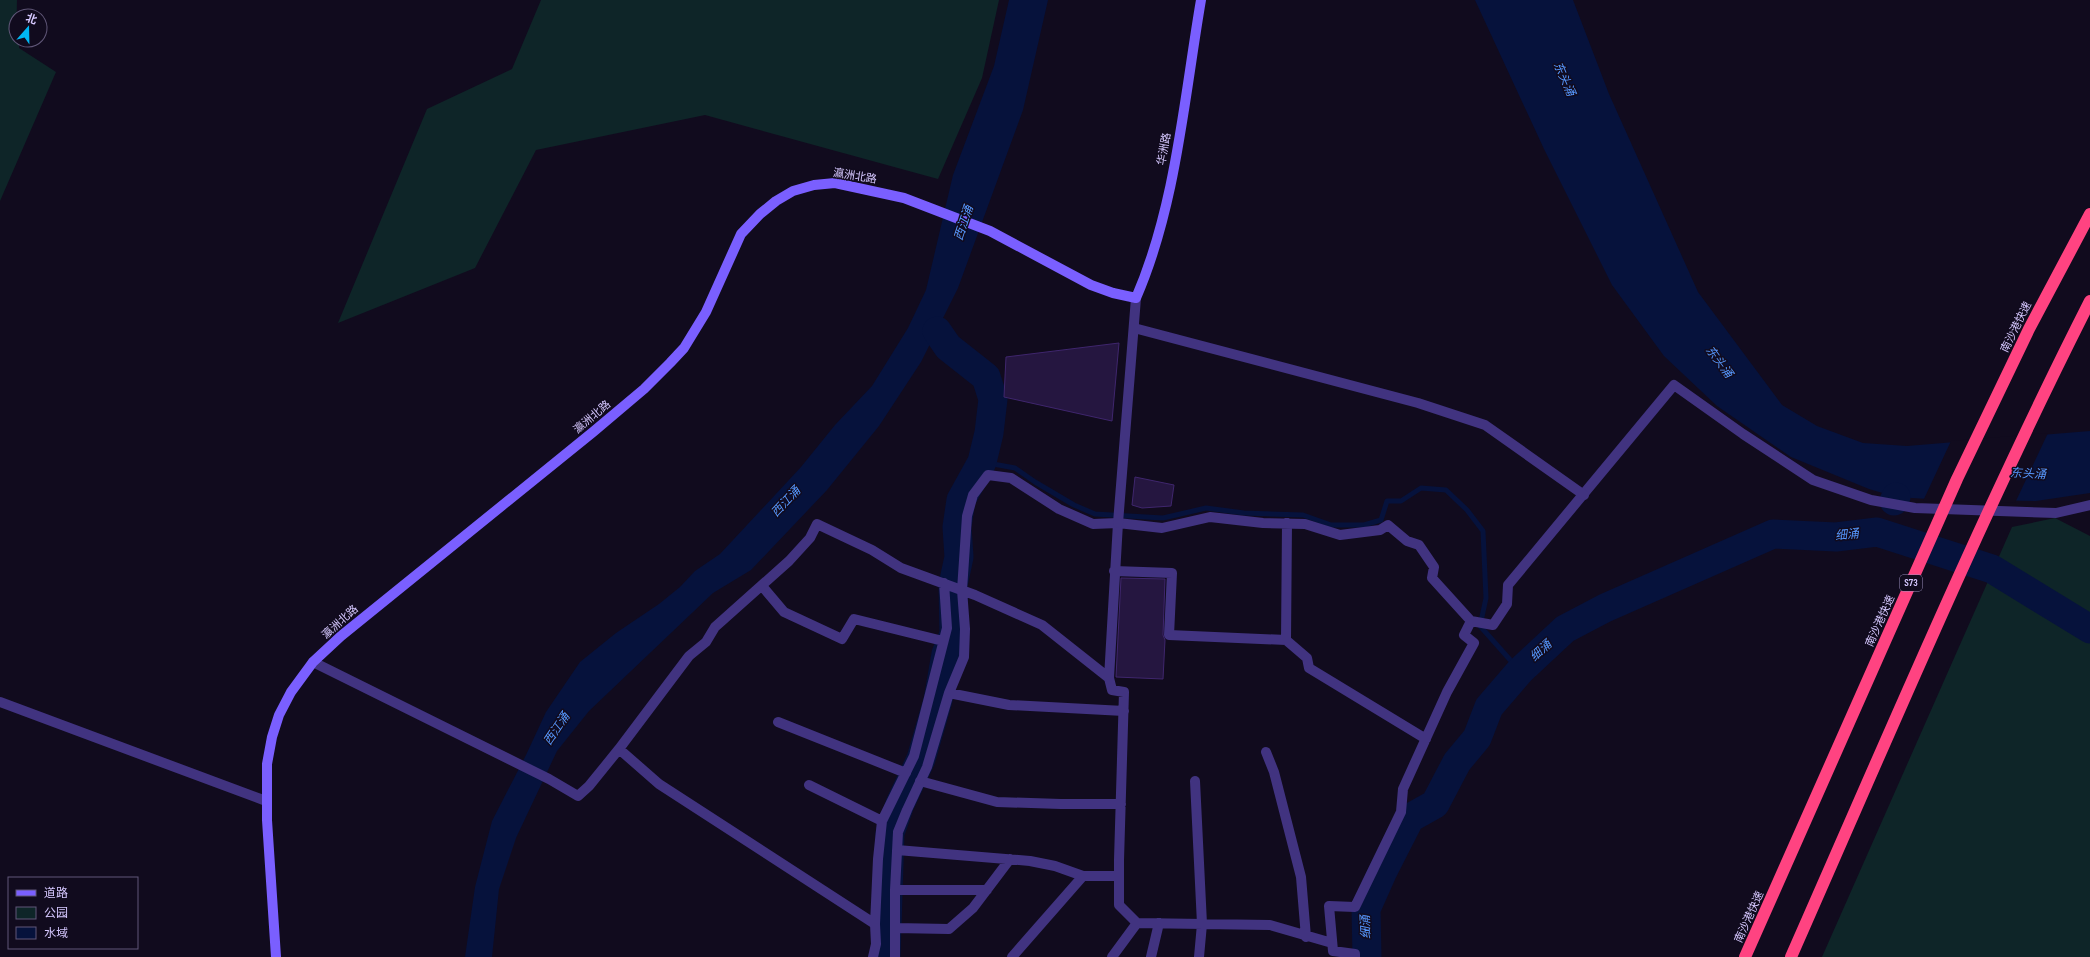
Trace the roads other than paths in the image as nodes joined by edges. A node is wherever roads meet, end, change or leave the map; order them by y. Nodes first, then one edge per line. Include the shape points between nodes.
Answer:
1 (1200, 0) edge
2 (2090, 214) edge
3 (1136, 298) junction
4 (2090, 301) edge
5 (1134, 328) junction
6 (1584, 495) junction
7 (2090, 505) edge
8 (1118, 523) junction
9 (1287, 523) junction
10 (1114, 572) junction
11 (944, 583) junction
12 (762, 586) junction
13 (962, 590) junction
14 (1471, 621) junction
15 (1286, 640) junction
16 (943, 641) junction
17 (314, 662) junction
18 (1109, 678) junction
19 (949, 693) junction
20 (0, 702) edge
21 (1124, 711) junction
22 (778, 722) dead end
23 (1426, 739) junction
24 (619, 749) junction
25 (1266, 752) dead end
26 (906, 773) junction
27 (920, 781) junction
28 (1195, 781) dead end
29 (809, 785) dead end
30 (266, 801) junction
31 (1121, 804) junction
32 (882, 821) junction
33 (897, 850) junction
34 (1010, 859) junction
35 (1083, 876) junction
36 (1119, 876) junction
37 (895, 890) junction
38 (987, 890) junction
39 (1136, 922) junction
40 (1159, 923) junction
41 (875, 924) junction
42 (1202, 924) junction
43 (895, 928) junction
44 (1306, 937) junction
45 (1332, 943) junction
46 (276, 957) edge
47 (873, 957) edge
48 (895, 957) edge
49 (1012, 957) edge
50 (1112, 957) edge
51 (1151, 957) edge
52 (1198, 957) edge
53 (1355, 957) edge
54 (1746, 957) edge
55 (1791, 957) edge

1 - 3 main road, 华洲路 via 1168,196 1152,254
2 - 54 highway, 南沙港快速 / S73, bridge via 2029,329 1957,479
3 - 5 street
3 - 17 main road, 瀛洲北路 via 1091,285 990,231 904,198 835,183 793,191 760,214 742,234 700,323 684,348 644,389 378,604
4 - 55 highway, bridge via 1979,531
5 - 6 street via 1418,403 1485,425
5 - 8 street
6 - 7 street via 1674,385 1742,434 1813,480 1871,500 1915,508 2056,513
6 - 14 street via 1508,585 1507,604 1493,625
8 - 9 street via 1162,528 1210,517
8 - 10 street
8 - 13 street via 1093,524 1059,509 1012,478 988,474 973,495 967,516
9 - 14 street via 1305,524 1340,535 1380,530 1388,525 1407,541 1419,545 1434,567 1432,578
9 - 15 street
10 - 15 street via 1172,573 1169,635
10 - 18 street
11 - 12 street via 901,568 872,550 818,524 810,538
11 - 13 street
11 - 16 street via 947,628
12 - 16 street via 784,612 842,639 854,619
12 - 24 street via 715,627 706,642 689,656
13 - 18 street via 1042,625
13 - 19 street via 964,656
14 - 23 street via 1464,635 1474,643 1447,692
15 - 23 street via 1307,658 1309,668
16 - 26 street via 914,756
17 - 24 street via 549,779 578,796
17 - 30 main road, 瀛洲北路 via 294,687 279,715 267,764
18 - 21 street via 1112,690 1124,692
19 - 21 street via 1009,705
19 - 27 street via 927,767
20 - 30 street
21 - 31 street
22 - 26 street
23 - 45 street via 1403,789 1401,812 1355,907 1330,906
24 - 41 street via 659,784
25 - 44 street via 1274,772 1301,877
26 - 32 street
27 - 31 street via 997,802
27 - 33 street via 898,832
28 - 42 street
29 - 32 street
30 - 46 main road, 瀛洲北路
31 - 36 street
32 - 41 street
33 - 34 street
33 - 37 street
34 - 35 street via 1055,866
34 - 38 street
35 - 36 street
35 - 49 street
36 - 39 street via 1119,905
37 - 38 street
37 - 43 street
38 - 43 street via 973,908 949,929
39 - 40 street
39 - 50 street
40 - 42 street
40 - 51 street
41 - 47 street via 876,944
42 - 44 street via 1270,925
42 - 52 street
43 - 48 street
44 - 45 street
45 - 53 street via 1333,951 1355,954

